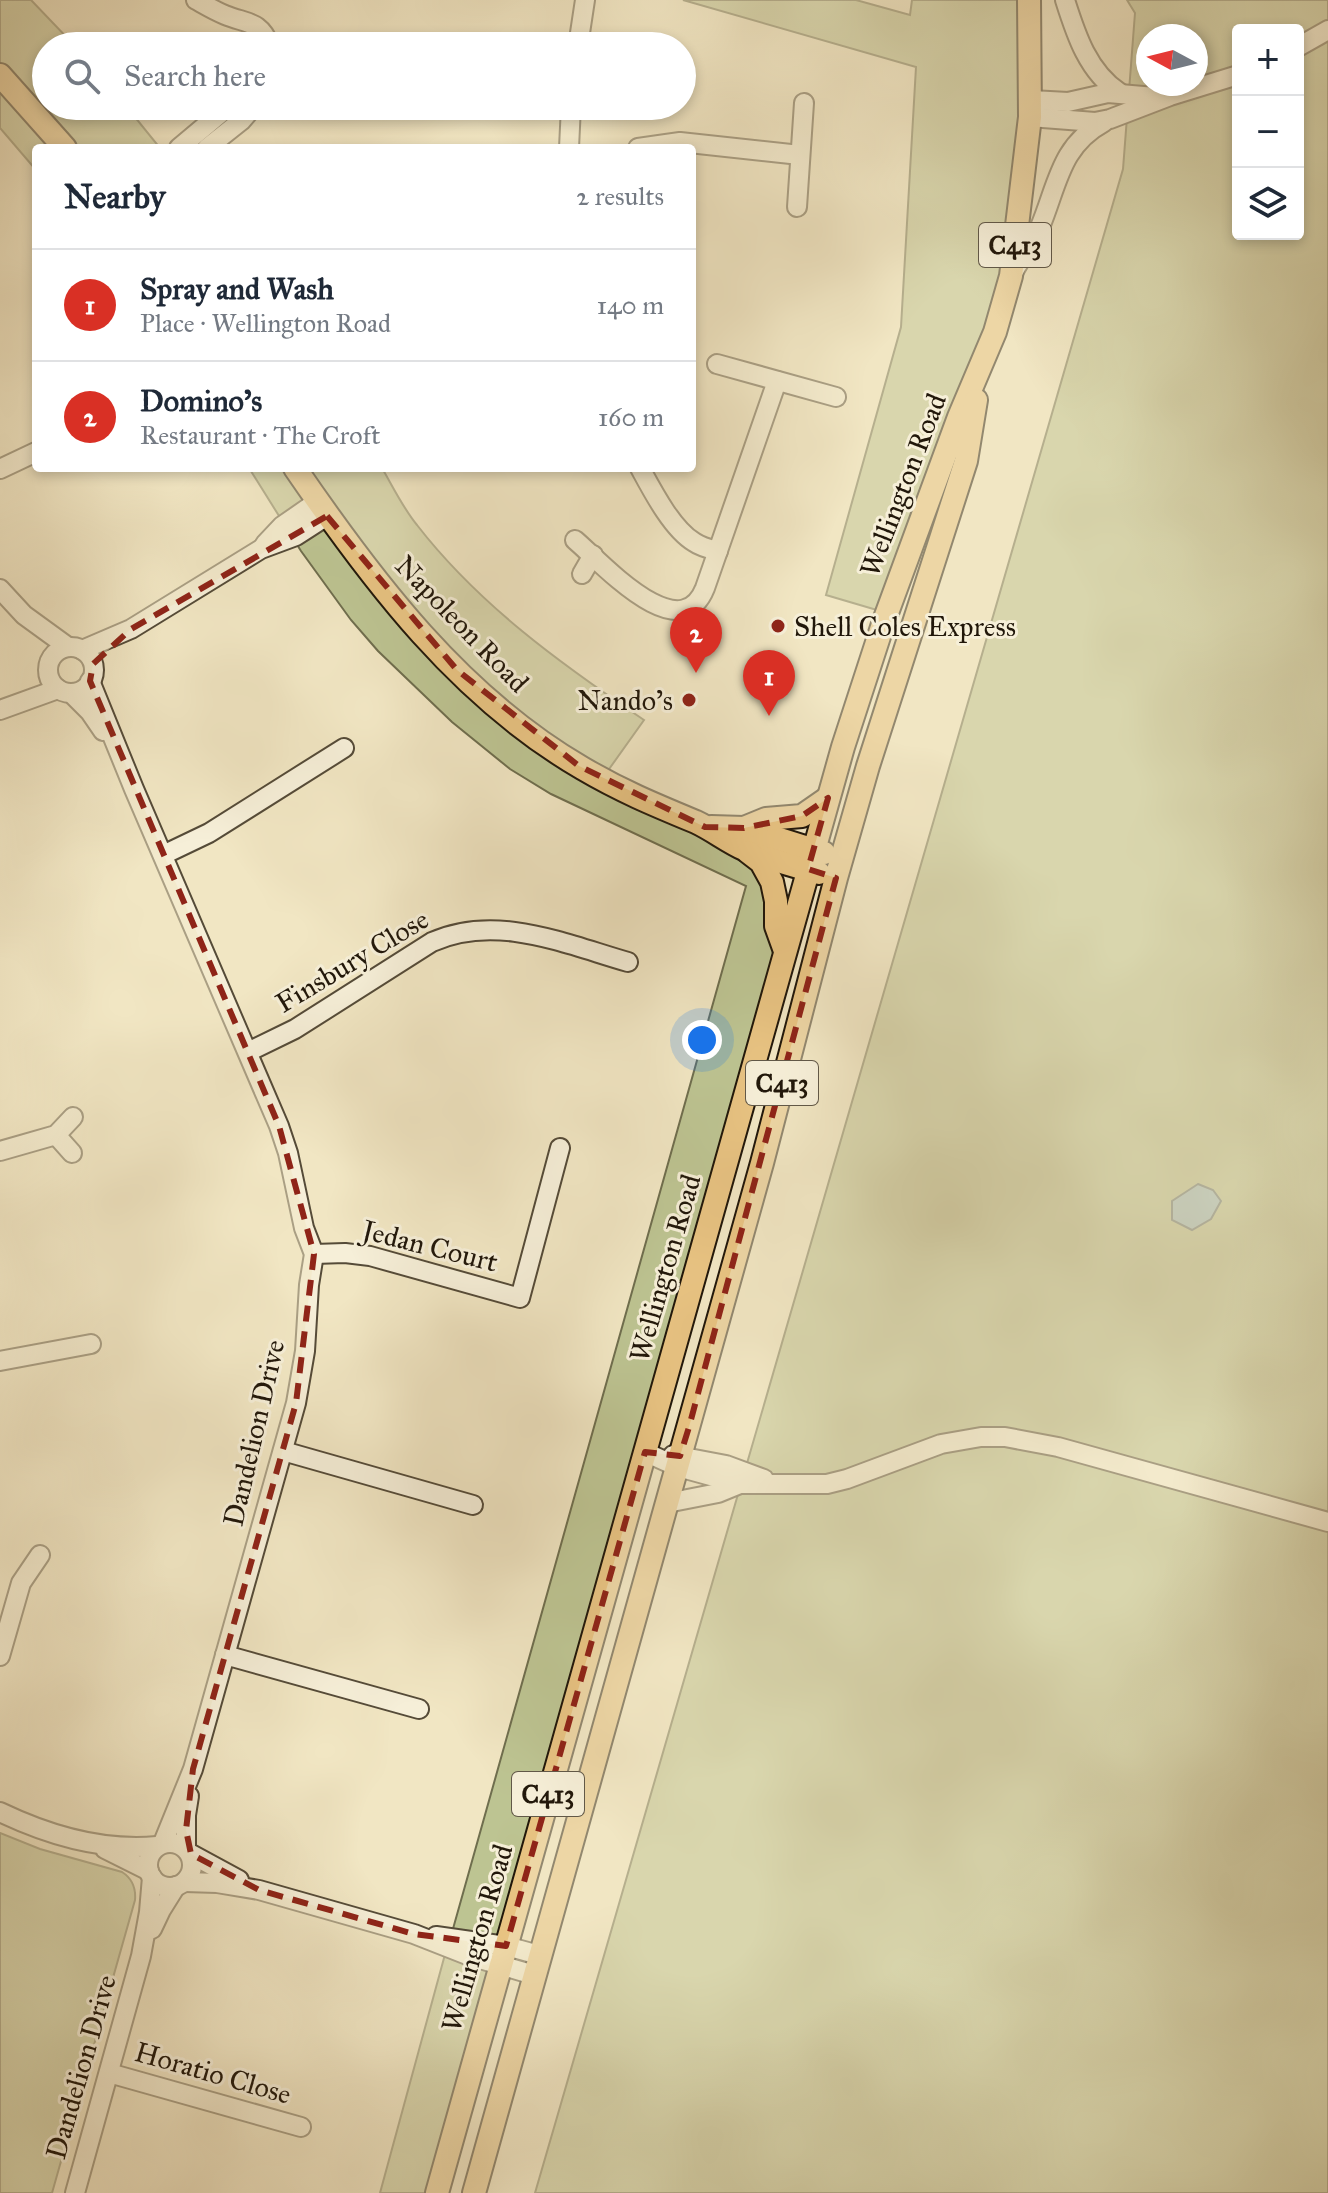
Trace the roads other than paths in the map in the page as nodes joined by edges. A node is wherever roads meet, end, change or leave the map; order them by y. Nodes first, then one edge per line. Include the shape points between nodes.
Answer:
1 (196, 0) edge
2 (585, 0) edge
3 (1029, 0) edge
4 (1065, 0) edge
5 (226, 16) junction
6 (1328, 30) edge
7 (244, 32) edge
8 (263, 32) edge
9 (580, 32) edge
10 (1304, 44) edge
11 (0, 75) edge
12 (1232, 77) edge
13 (1208, 84) edge
14 (1120, 93) junction
15 (1136, 95) edge
16 (1142, 96) edge
17 (1170, 96) joint
18 (804, 103) dead end
19 (1031, 108) junction
20 (32, 111) edge
21 (1110, 119) junction
22 (40, 120) edge
23 (220, 120) edge
24 (233, 120) edge
25 (570, 120) edge
26 (207, 141) edge
27 (61, 144) edge
28 (569, 144) edge
29 (666, 144) edge
30 (800, 155) junction
31 (797, 207) dead end
32 (1011, 276) junction
33 (717, 364) dead end
34 (981, 369) junction
35 (777, 381) junction
36 (836, 397) dead end
37 (32, 454) edge
38 (0, 469) edge
39 (298, 472) edge
40 (642, 472) edge
41 (322, 508) junction
42 (575, 540) dead end
43 (718, 551) junction
44 (593, 555) junction
45 (582, 574) dead end
46 (0, 589) edge
47 (24, 615) junction
48 (83, 661) junction
49 (57, 680) junction
50 (6, 708) edge
51 (344, 748) dead end
52 (121, 756) junction
53 (828, 798) junction
54 (744, 838) junction
55 (163, 855) junction
56 (810, 859) junction
57 (838, 868) junction
58 (785, 951) junction
59 (628, 962) dead end
60 (248, 1052) junction
61 (73, 1117) dead end
62 (56, 1135) junction
63 (560, 1148) dead end
64 (0, 1151) edge
65 (72, 1153) dead end
66 (314, 1254) junction
67 (91, 1344) dead end
68 (0, 1361) edge
69 (283, 1451) junction
70 (645, 1452) junction
71 (679, 1461) junction
72 (774, 1483) junction
73 (740, 1484) junction
74 (667, 1503) junction
75 (473, 1505) dead end
76 (1328, 1522) edge
77 (40, 1555) dead end
78 (225, 1655) junction
79 (0, 1656) edge
80 (419, 1709) dead end
81 (193, 1769) junction
82 (0, 1812) edge
83 (93, 1843) junction
84 (160, 1844) junction
85 (188, 1852) junction
86 (150, 1874) junction
87 (180, 1884) junction
88 (259, 1890) junction
89 (504, 1955) junction
90 (141, 1956) junction
91 (537, 1965) junction
92 (109, 2073) junction
93 (301, 2127) dead end
94 (75, 2193) edge
95 (437, 2193) edge
96 (474, 2193) edge

1 - 5 street
2 - 9 street
3 - 19 main road, Wellington Road / C413
4 - 14 street via 1089,61
5 - 7 street
5 - 8 street via 248,21
6 - 10 street
11 - 20 main road
12 - 13 street
14 - 15 street
14 - 19 street
16 - 17 street
17 - 21 street
18 - 30 street
19 - 21 street via 1045,117
19 - 32 main road, Wellington Road / C413
21 - 32 street via 1068,154 1039,229
22 - 27 main road
23 - 26 street
24 - 26 street
25 - 28 street
29 - 30 street
30 - 31 street
32 - 34 main road, Wellington Road / C413
33 - 35 street
34 - 53 main road, Wellington Road / C413 via 884,621
34 - 57 main road, Wellington Road / C413 via 966,461
35 - 36 street
35 - 43 street
37 - 38 street
39 - 41 main road, Napoleon Road
40 - 43 street via 686,536
41 - 48 street via 282,526 261,549
41 - 54 main road, Napoleon Road via 403,613 509,716 616,787 705,827
42 - 44 street
43 - 44 street via 703,594 676,611 648,601
44 - 45 street
46 - 47 street, Dandelion Drive
47 - 48 street, Dandelion Drive
47 - 49 street, Dandelion Drive
48 - 49 street via 82,690
48 - 49 street via 56,652
48 - 52 street, Dandelion Drive
49 - 50 street
49 - 52 street, Dandelion Drive via 90,712
51 - 55 street via 209,833
52 - 55 street, Dandelion Drive
53 - 54 main road via 802,816 766,819
53 - 56 main road, Wellington Road / C413
54 - 56 main road, Napoleon Road
54 - 58 main road via 772,882 776,926
55 - 60 street, Dandelion Drive
56 - 57 main road, Napoleon Road
56 - 58 main road, Wellington Road / C413
57 - 71 main road, Wellington Road / C413
58 - 70 main road, Wellington Road / C413
59 - 60 street, Finsbury Close via 519,932 455,934 432,942 295,1029
60 - 66 street, Dandelion Drive via 288,1153
61 - 62 street
62 - 64 street
62 - 65 street
63 - 66 street, Jedan Court via 520,1298 370,1256
66 - 69 street, Dandelion Drive via 305,1351
67 - 68 street
69 - 75 street
69 - 78 street, Dandelion Drive
70 - 71 street
70 - 89 main road, Wellington Road / C413
71 - 72 street via 726,1465
71 - 73 street
71 - 74 main road, Wellington Road / C413
72 - 73 street
72 - 76 street via 827,1484 941,1444 1005,1437
73 - 74 street
74 - 91 main road, Wellington Road / C413
77 - 79 street via 21,1583
78 - 80 street
78 - 81 street, Dandelion Drive
81 - 84 street, Dandelion Drive
81 - 85 street, Dandelion Drive via 186,1815
82 - 83 street
83 - 84 street via 136,1848
83 - 86 street
84 - 85 street via 176,1843
84 - 86 street via 148,1861
85 - 87 street via 192,1866
85 - 88 street
86 - 87 street via 164,1886
86 - 90 street, Dandelion Drive
87 - 88 street
87 - 90 street, Dandelion Drive via 161,1910
88 - 89 street via 414,1934 470,1956
89 - 91 street
89 - 95 main road, Wellington Road / C413
90 - 92 street, Dandelion Drive
91 - 96 main road, Wellington Road / C413
92 - 93 street, Horatio Close
92 - 94 street, Dandelion Drive

